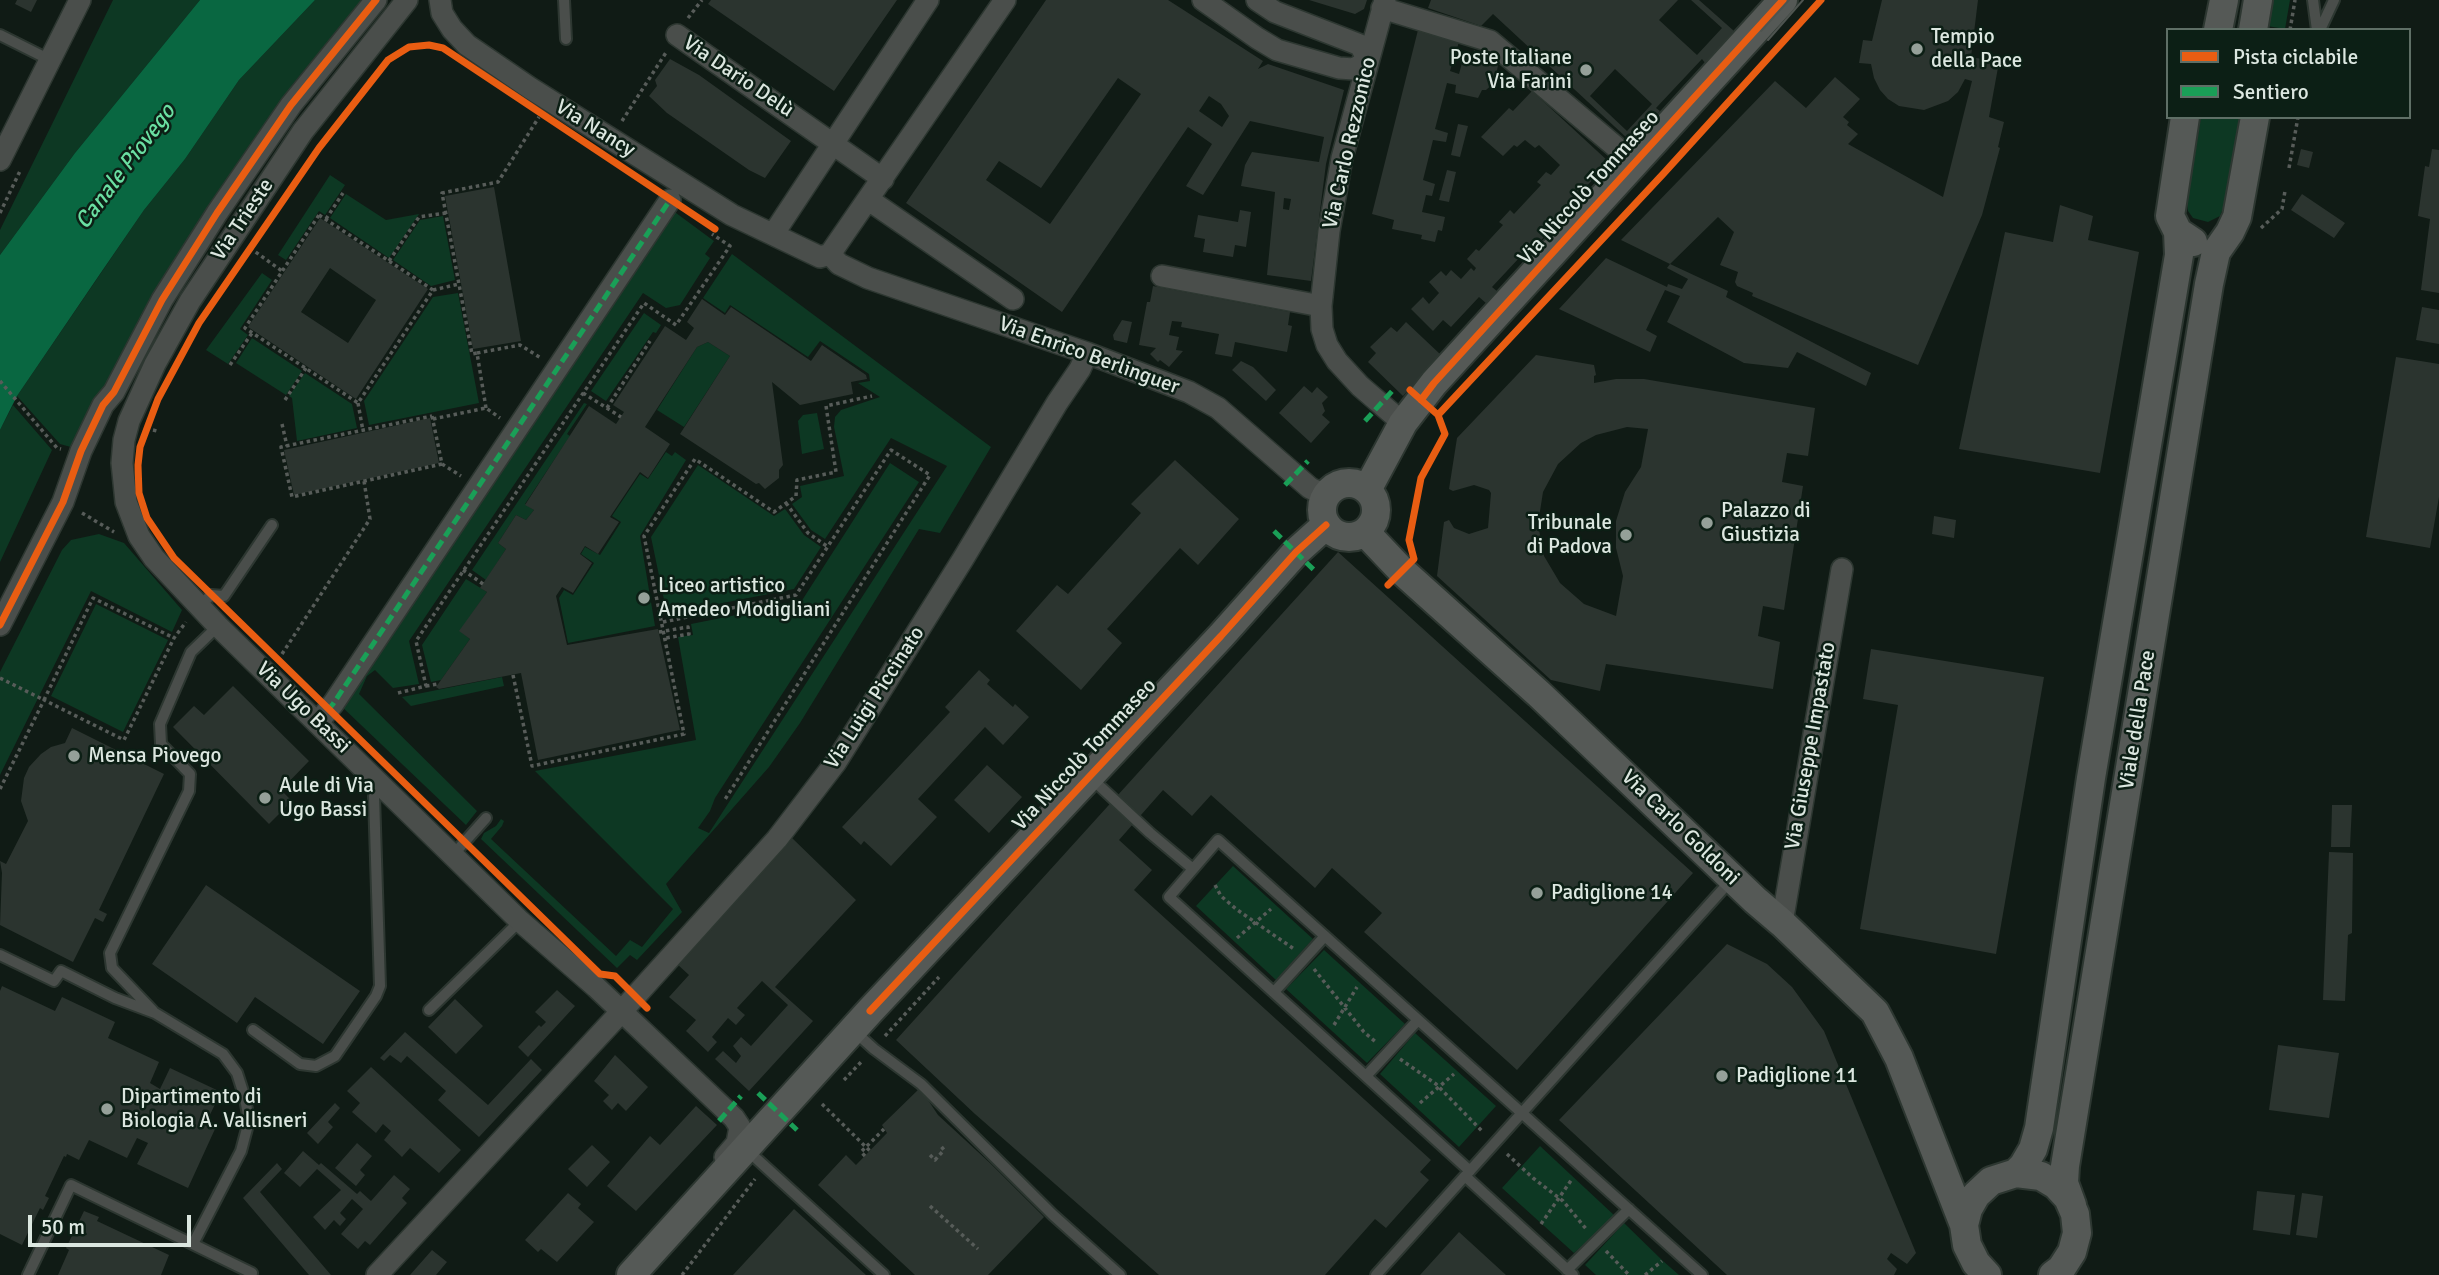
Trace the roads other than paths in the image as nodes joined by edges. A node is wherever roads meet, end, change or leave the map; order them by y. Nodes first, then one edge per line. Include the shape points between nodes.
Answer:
1 (80, 0) edge
2 (376, 0) edge
3 (407, 0) edge
4 (440, 0) edge
5 (564, 0) edge
6 (928, 0) edge
7 (1005, 0) edge
8 (1203, 0) edge
9 (1783, 0) edge
10 (2224, 0) edge
11 (2258, 0) edge
12 (2313, 0) edge
13 (2334, 0) edge
14 (1384, 4) edge
15 (1266, 6) edge
16 (2218, 28) edge
17 (2253, 28) edge
18 (2318, 28) edge
19 (2319, 28) edge
20 (0, 35) edge
21 (677, 35) road end
22 (1257, 38) junction
23 (566, 39) dead end
24 (50, 60) junction
25 (1368, 60) junction
26 (2185, 119) edge
27 (2258, 122) edge
28 (832, 144) junction
29 (0, 160) edge
30 (1635, 163) junction
31 (883, 179) junction
32 (670, 200) dead end
33 (869, 200) junction
34 (2178, 232) junction
35 (774, 233) junction
36 (2225, 237) junction
37 (830, 254) junction
38 (1162, 276) dead end
39 (1013, 299) dead end
40 (1321, 306) junction
41 (1087, 353) junction
42 (1403, 423) junction
43 (122, 463) joint
44 (1367, 490) junction
45 (1327, 496) junction
46 (272, 525) dead end
47 (1326, 525) junction
48 (1365, 532) junction
49 (1842, 569) dead end
50 (199, 607) junction
51 (0, 625) edge
52 (218, 626) junction
53 (318, 722) junction
54 (1089, 776) junction
55 (382, 785) junction
56 (486, 818) dead end
57 (453, 855) junction
58 (1193, 869) junction
59 (1732, 879) junction
60 (520, 921) junction
61 (1782, 923) junction
62 (1325, 936) junction
63 (0, 955) edge
64 (1274, 992) junction
65 (429, 1010) dead end
66 (621, 1012) junction
67 (155, 1013) junction
68 (1418, 1020) junction
69 (253, 1030) dead end
70 (864, 1040) junction
71 (1366, 1076) junction
72 (1522, 1113) junction
73 (755, 1158) junction
74 (1938, 1163) junction
75 (1468, 1173) junction
76 (2016, 1173) junction
77 (719, 1179) junction
78 (1981, 1189) junction
79 (2072, 1205) junction
80 (1629, 1209) junction
81 (1964, 1225) junction
82 (193, 1244) junction
83 (1978, 1269) edge
84 (2060, 1270) edge
85 (1570, 1272) edge
86 (28, 1275) edge
87 (251, 1275) edge
88 (377, 1275) edge
89 (631, 1275) edge
90 (884, 1275) edge
91 (1120, 1275) edge
92 (1376, 1275) edge
93 (1702, 1275) edge

1 - 24 street
2 - 51 street via 291,104 162,300 103,405 63,502
3 - 43 street, Via Trieste via 303,131 241,242 190,301 129,421
4 - 35 street, Via Nancy via 442,13 467,45 676,181 732,215
5 - 23 lane
6 - 28 street
7 - 31 street
8 - 22 street
9 - 30 street, Via Niccolò Tommaseo
10 - 16 street
11 - 17 street
12 - 18 lane
13 - 19 lane
14 - 25 street, Via Carlo Rezzonico
14 - 30 street via 1490,41
15 - 22 street
15 - 25 street via 1348,38 1360,45
20 - 24 lane
21 - 28 street, Via Dario Delù
22 - 25 street via 1277,50 1339,68 1354,69
24 - 29 street
25 - 40 street, Via Carlo Rezzonico via 1342,158
26 - 34 street, Viale della Pace via 2170,210
27 - 36 street, Viale della Pace via 2236,217
28 - 31 street, Via Dario Delù
28 - 35 street
30 - 42 street, Via Niccolò Tommaseo via 1434,383
31 - 33 street
32 - 53 street
33 - 37 street
33 - 39 street
34 - 36 street via 2204,244
34 - 76 street, Viale della Pace via 2179,255 2091,778 2039,1128 2033,1149
35 - 37 street, Via Nancy via 815,256
36 - 79 street, Viale della Pace via 2208,284 2067,1152 2064,1183
37 - 41 street, Via Enrico Berlinguer via 839,264 868,278
38 - 40 street
40 - 42 street, Via Carlo Rezzonico via 1322,329 1337,361
41 - 45 street, Via Enrico Berlinguer via 1218,408 1302,482
41 - 66 street, Via Luigi Piccinato via 836,762 777,839
42 - 44 street, Via Niccolò Tommaseo
43 - 50 street, Via Ugo Bassi via 127,502 139,536
44 - 45 street via 1341,485
44 - 48 street via 1376,511
45 - 47 street via 1322,510
46 - 50 lane via 224,596 211,595
47 - 48 street via 1349,537
47 - 54 street, Via Niccolò Tommaseo
48 - 59 street, Via Carlo Goldoni
49 - 61 street, Via Giuseppe Impastato via 1805,740
50 - 52 street, Via Ugo Bassi
52 - 53 street, Via Ugo Bassi
52 - 67 lane via 191,652 160,724 161,744 190,774 189,791 110,953 112,968
53 - 55 street, Via Ugo Bassi
54 - 58 lane
54 - 70 street, Via Niccolò Tommaseo
55 - 57 street, Via Ugo Bassi
55 - 69 lane via 374,796 380,986 376,996 335,1056 316,1066 300,1064
56 - 57 lane
57 - 60 street, Via Ugo Bassi
58 - 62 lane via 1218,840
58 - 64 lane via 1169,897
59 - 61 street, Via Carlo Goldoni
59 - 72 lane
60 - 65 lane
60 - 66 street, Via Ugo Bassi
61 - 74 street, Via Carlo Goldoni via 1875,1012 1899,1058
62 - 64 lane
62 - 68 lane
63 - 67 lane via 54,981 61,971
64 - 71 lane
66 - 77 street, Via Ugo Bassi via 740,1128 737,1143 723,1159
66 - 88 street
67 - 82 lane via 223,1054 237,1073 247,1110 241,1151
68 - 71 lane
68 - 72 lane
70 - 73 street, Via Niccolò Tommaseo
70 - 91 lane via 921,1084
71 - 75 lane
72 - 75 lane
72 - 80 lane
73 - 77 street, Via Niccolò Tommaseo
73 - 90 lane
74 - 78 street, Via Carlo Goldoni via 1955,1183
74 - 81 street, Via Carlo Goldoni
75 - 85 lane
75 - 92 lane
76 - 78 street via 1998,1177
76 - 79 street via 2049,1180
77 - 89 street, Via Niccolò Tommaseo
78 - 81 street
79 - 84 street, Viale della Pace via 2077,1233
80 - 85 lane
80 - 93 lane
81 - 83 street, Via Carlo Goldoni
82 - 86 lane via 71,1185
82 - 87 lane

